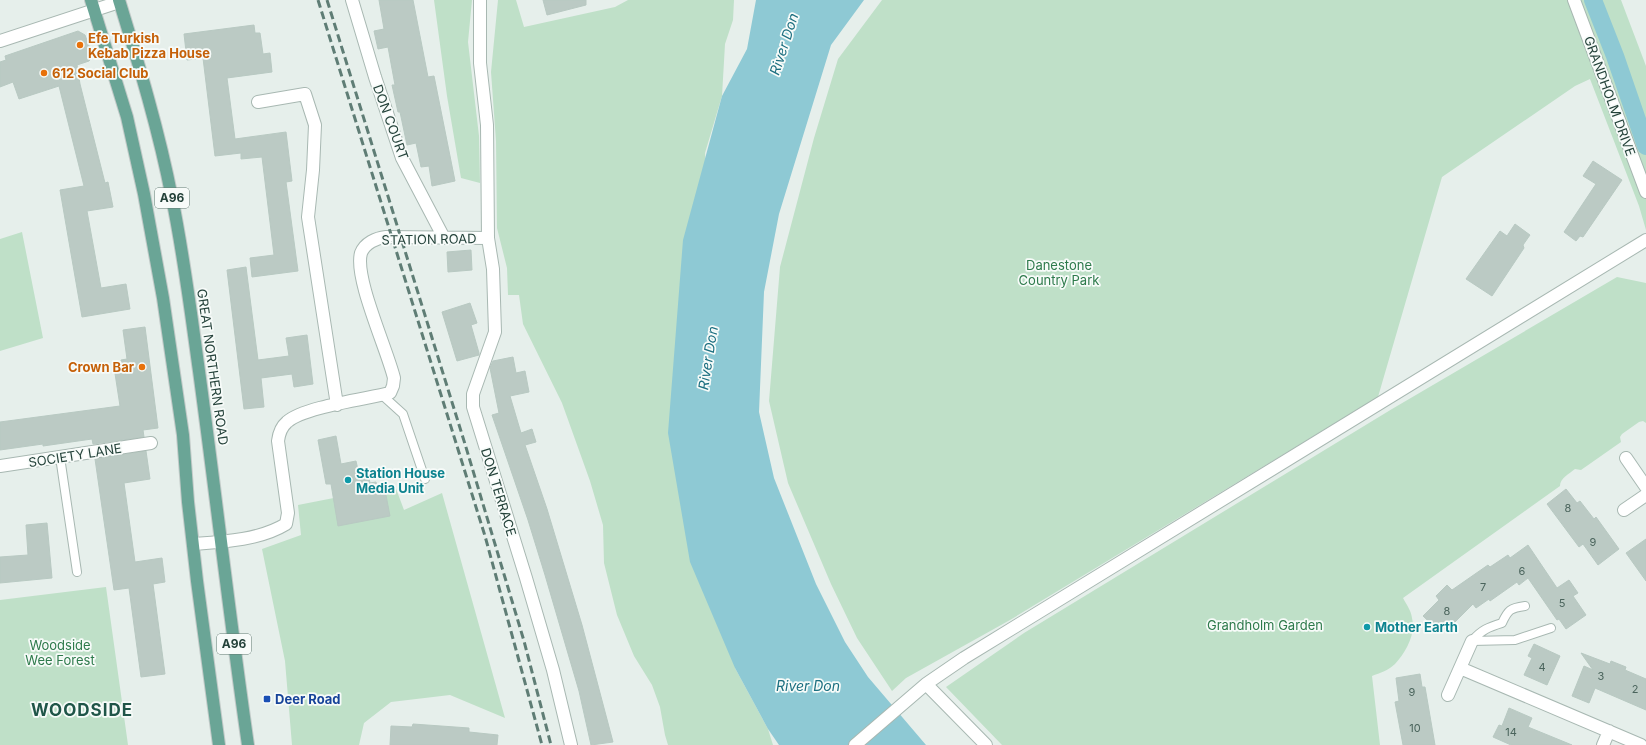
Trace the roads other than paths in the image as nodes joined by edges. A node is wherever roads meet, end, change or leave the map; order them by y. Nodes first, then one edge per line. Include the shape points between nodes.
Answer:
1 (352, 0) edge
2 (480, 0) edge
3 (1574, 0) edge
4 (119, 1) edge
5 (93, 5) edge
6 (0, 41) edge
7 (258, 102) dead end
8 (1646, 192) edge
9 (444, 238) junction
10 (488, 238) junction
11 (1646, 240) edge
12 (382, 395) junction
13 (337, 405) junction
14 (151, 443) dead end
15 (60, 457) junction
16 (1626, 458) dead end
17 (0, 466) edge
18 (425, 479) dead end
19 (1646, 487) edge
20 (1646, 495) edge
21 (1624, 510) dead end
22 (221, 542) junction
23 (194, 544) junction
24 (77, 572) dead end
25 (1525, 606) dead end
26 (1551, 628) dead end
27 (1472, 641) junction
28 (1460, 668) junction
29 (926, 684) junction
30 (1448, 696) dead end
31 (1609, 731) junction
32 (219, 745) edge
33 (248, 745) edge
34 (571, 745) edge
35 (855, 745) edge
36 (986, 745) edge
37 (1603, 745) edge
38 (1641, 745) edge

1 - 9 street, DON COURT via 402,158
2 - 10 street, STATION ROAD via 480,63 487,125
3 - 8 street, GRANDHOLM DRIVE
4 - 5 street
4 - 22 main road, GREAT NORTHERN ROAD / A96 via 160,145 179,235
5 - 6 street
5 - 23 main road, A96 via 127,117 149,220 183,435
7 - 13 street via 304,94 315,125 308,217
9 - 10 street, STATION ROAD
9 - 12 street, STATION ROAD via 380,238 367,245 361,253 361,277 394,378 390,393
10 - 34 street, DON TERRACE via 493,269 495,332 473,394 473,407 553,670
11 - 29 street via 964,658
12 - 13 street
12 - 18 lane via 403,414
13 - 22 street via 310,411 288,420 280,432 279,451 288,513 286,524 261,534
14 - 15 street, SOCIETY LANE
15 - 17 street, SOCIETY LANE
15 - 24 lane
16 - 19 street
20 - 21 street
22 - 23 street
22 - 33 main road, GREAT NORTHERN ROAD / A96
23 - 32 main road, A96
25 - 27 lane via 1513,608 1506,614 1502,623 1480,631
26 - 27 lane via 1515,640
27 - 28 street
28 - 30 street
28 - 31 street
29 - 35 street
29 - 36 street
31 - 37 street
31 - 38 street

